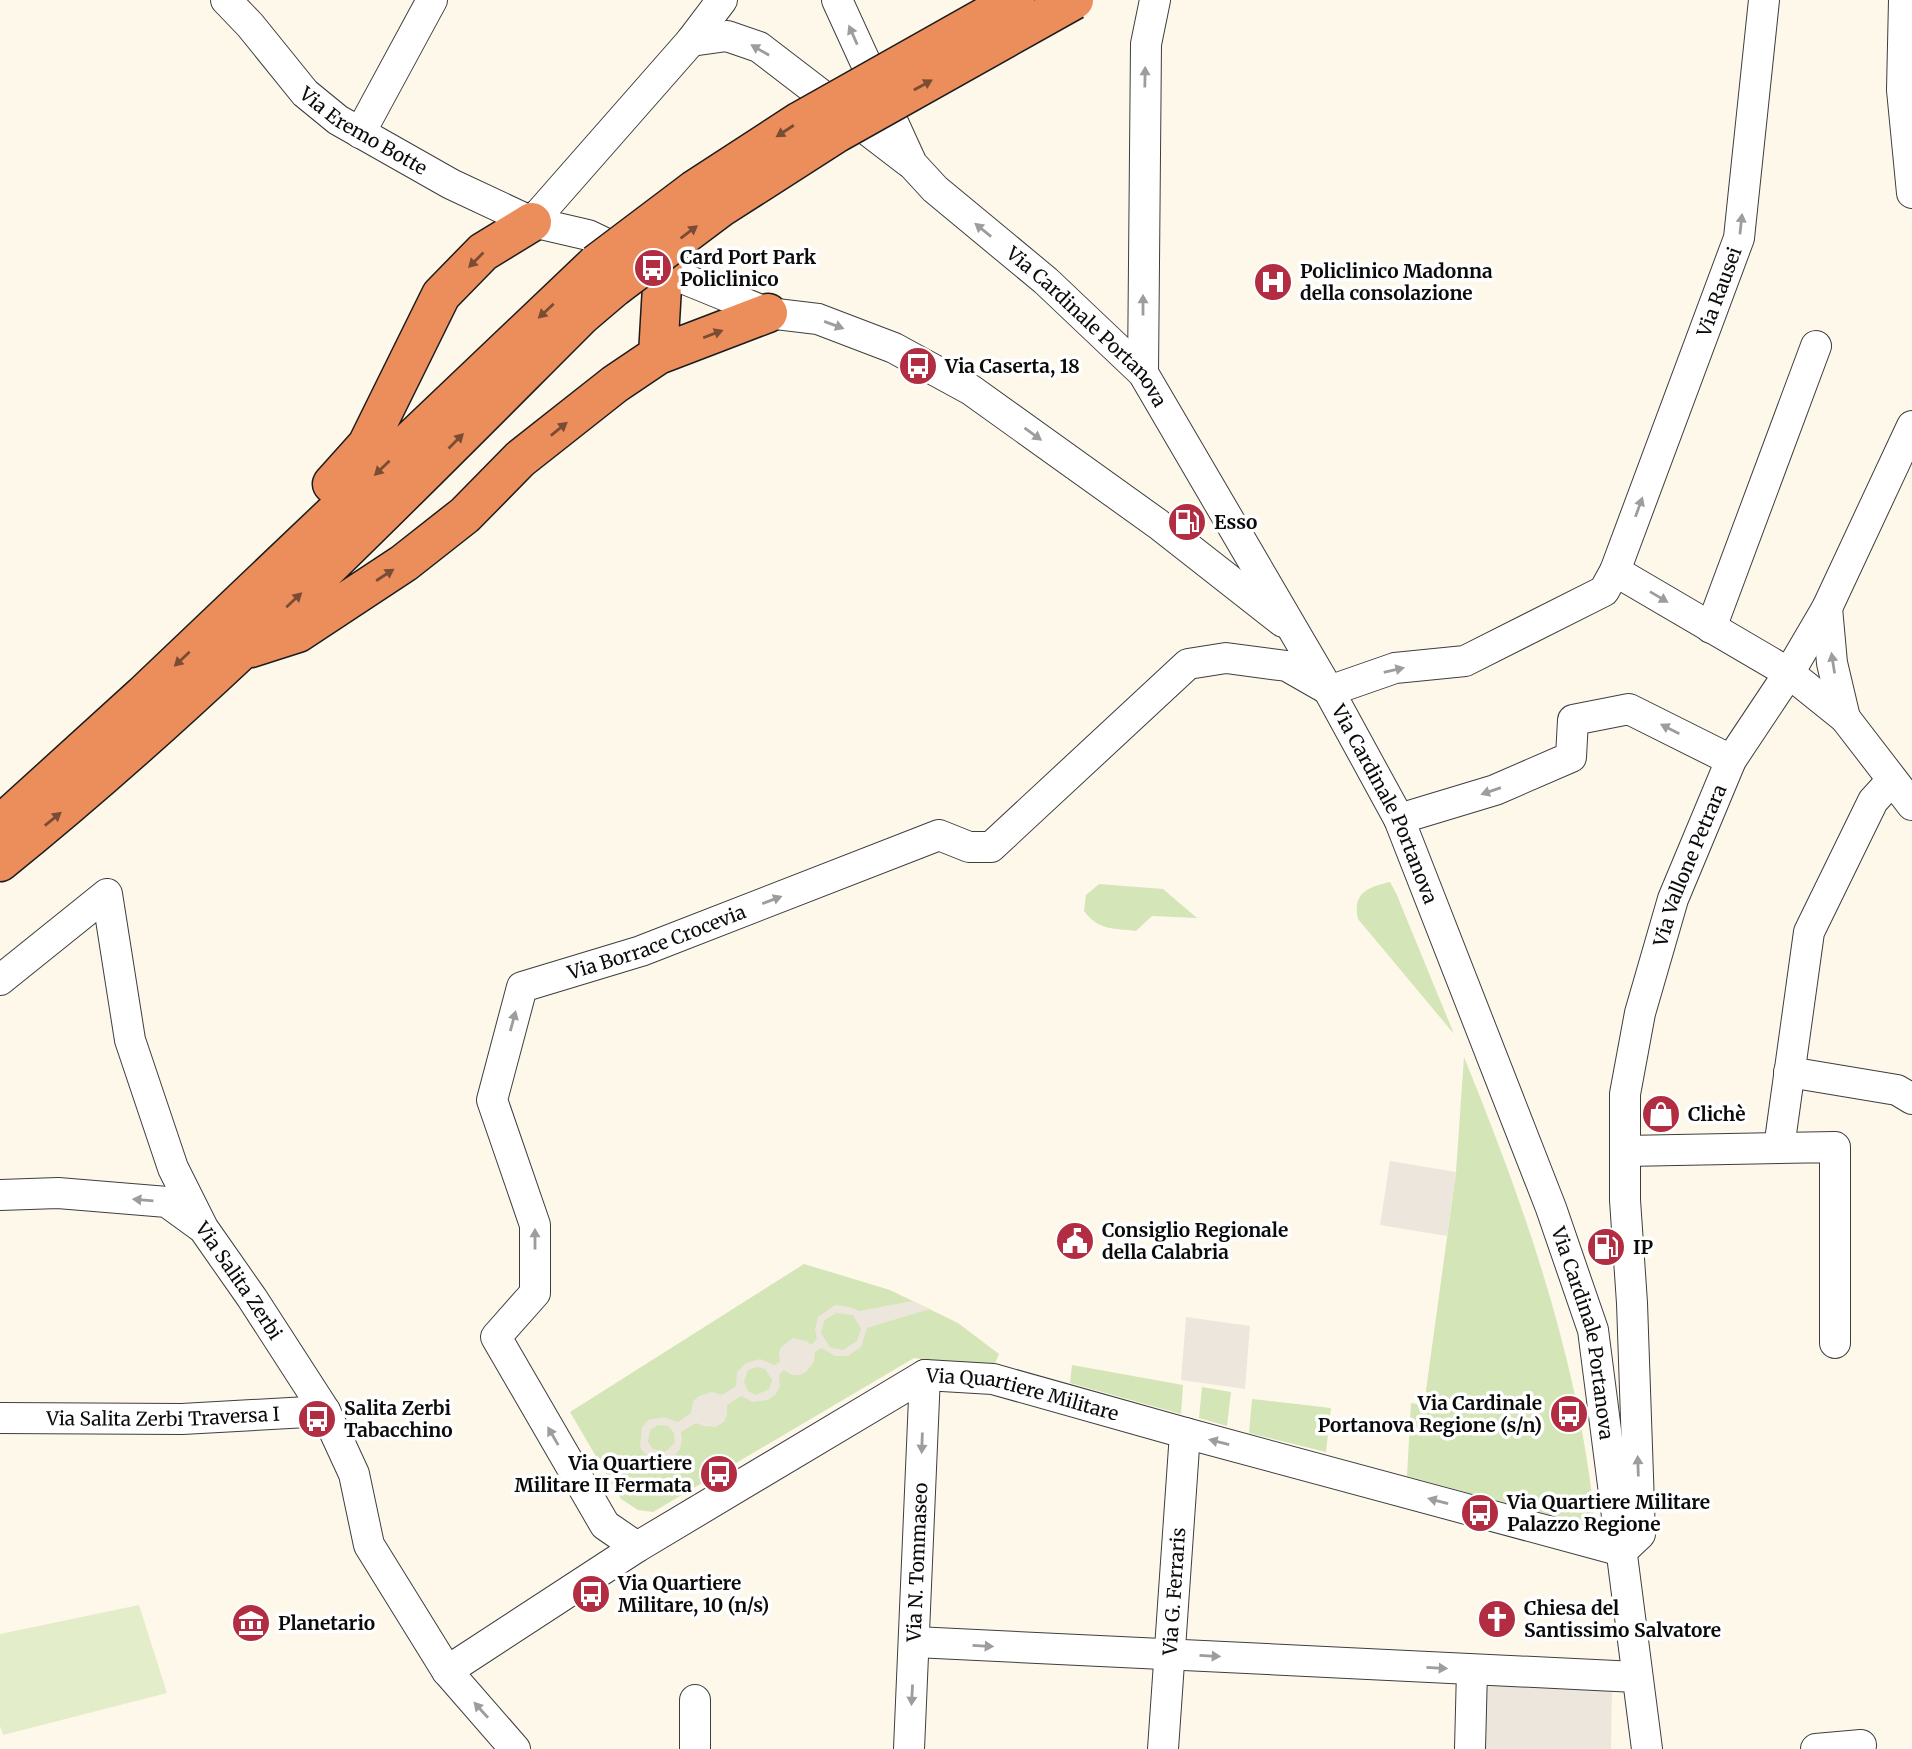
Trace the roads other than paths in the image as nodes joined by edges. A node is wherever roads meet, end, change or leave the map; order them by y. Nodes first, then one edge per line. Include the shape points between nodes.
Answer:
1 (226, 0) edge
2 (432, 0) edge
3 (722, 0) edge
4 (837, 0) edge
5 (1015, 0) edge
6 (1074, 0) edge
7 (1155, 0) edge
8 (1764, 0) edge
9 (1904, 0) edge
10 (691, 41) junction
11 (360, 133) junction
12 (912, 164) junction
13 (1912, 193) edge
14 (532, 222) junction
15 (663, 270) junction
16 (605, 276) junction
17 (768, 313) junction
18 (1816, 346) dead end
19 (658, 355) junction
20 (1143, 373) junction
21 (1912, 426) edge
22 (1231, 524) junction
23 (1615, 571) junction
24 (1219, 573) junction
25 (1827, 608) junction
26 (1711, 628) junction
27 (1294, 630) junction
28 (231, 636) junction
29 (1788, 673) junction
30 (1329, 691) junction
31 (1845, 718) junction
32 (1731, 760) junction
33 (1892, 780) junction
34 (1912, 805) edge
35 (1399, 819) junction
36 (0, 825) edge
37 (0, 862) edge
38 (0, 980) edge
39 (1789, 1072) junction
40 (1912, 1099) edge
41 (1779, 1148) junction
42 (1625, 1151) junction
43 (0, 1195) edge
44 (203, 1228) junction
45 (1632, 1303) junction
46 (1593, 1330) junction
47 (1835, 1343) dead end
48 (925, 1375) junction
49 (326, 1410) junction
50 (0, 1418) edge
51 (1185, 1433) junction
52 (637, 1547) junction
53 (1622, 1551) junction
54 (915, 1642) junction
55 (1171, 1654) junction
56 (1472, 1670) junction
57 (447, 1671) junction
58 (1636, 1677) junction
59 (695, 1700) dead end
60 (1861, 1745) dead end
61 (516, 1749) edge
62 (695, 1749) edge
63 (909, 1749) edge
64 (1163, 1749) edge
65 (1470, 1749) edge
66 (1647, 1749) edge
67 (1816, 1749) edge

1 - 11 street, Via Eremo Botte via 305,93
2 - 11 street
3 - 10 street
12 -> 4 street, Via Cardinale Portanova
5 -> 16 highway, bridge via 800,121 694,190
16 -> 6 highway, bridge via 836,134
20 -> 7 street via 1146,44
23 -> 8 street, Via Rausei via 1739,237
9 - 13 street via 1902,90
12 -> 10 street via 759,47 727,36
10 - 14 street
11 - 14 street, Via Eremo Botte
20 -> 12 street, Via Cardinale Portanova
14 - 15 street, Via Eremo Botte via 588,235
14 -> 28 highway via 483,252 440,295 367,445 255,570
15 - 17 street, Via Eremo Botte
15 - 19 highway
16 - 28 highway via 581,316 316,580
19 -> 17 highway
17 -> 24 street, Via Eremo Botte via 818,319 894,348 971,390
18 - 26 street
28 -> 19 highway via 298,633 404,563 465,515 520,460
20 - 22 street, Via Cardinale Portanova
21 - 25 street, Via Vallone Petrara
22 - 24 street via 1233,553
22 - 27 street, Via Cardinale Portanova
23 -> 26 street
30 -> 23 street via 1395,668 1465,661 1604,591
24 - 27 street, Via Eremo Botte
25 - 29 street, Via Vallone Petrara
31 -> 25 street via 1832,663
26 - 29 street
27 - 30 street, Via Cardinale Portanova
28 -> 36 highway
37 -> 28 highway via 75,802
29 - 31 street
29 - 32 street, Via Vallone Petrara
30 - 35 street, Via Cardinale Portanova
52 -> 30 street, Via Borrace Crocevia via 605,1525 496,1337 535,1293 535,1224 492,1100 522,987 641,951 939,835 969,847 990,847 1188,664 1226,657 1287,666
31 - 33 street
32 -> 35 street via 1629,709 1573,720 1571,757 1495,790
32 - 42 street, Via Vallone Petrara via 1673,898 1640,1013 1625,1094
33 - 34 street
33 - 39 street via 1873,801 1809,932
35 - 46 street, Via Cardinale Portanova via 1551,1208
38 - 44 street, Via Salita Zerbi via 107,894 130,1040 173,1168
39 - 40 street via 1897,1090
39 - 41 street
41 - 42 street
41 - 47 street via 1835,1147
42 - 45 street, Via Vallone Petrara
44 -> 43 street via 167,1202 58,1193
44 - 49 street, Via Salita Zerbi
45 - 46 street
53 -> 45 street, Via Vallone Petrara via 1640,1534
46 - 53 street, Via Cardinale Portanova
48 - 51 street, Via Quartiere Militare via 993,1378
48 - 52 street, Via Quartiere Militare
48 -> 54 street, Via N. Tommaseo
49 - 50 street, Via Salita Zerbi Traversa I via 182,1419
49 - 57 street, Via Salita Zerbi via 354,1474 369,1545
53 -> 51 street, Via Quartiere Militare
51 - 55 street, Via G. Ferraris
52 - 57 street, Via Quartiere Militare
53 - 58 street, Via Cardinale Portanova
54 -> 55 street
54 -> 63 street, Via N. Tommaseo
55 -> 56 street
55 - 64 street, Via G. Ferraris
56 - 58 street
56 - 65 street
61 -> 57 street, Via Salita Zerbi
58 - 66 street, Via Cardinale Portanova
59 - 62 street
60 - 67 street

